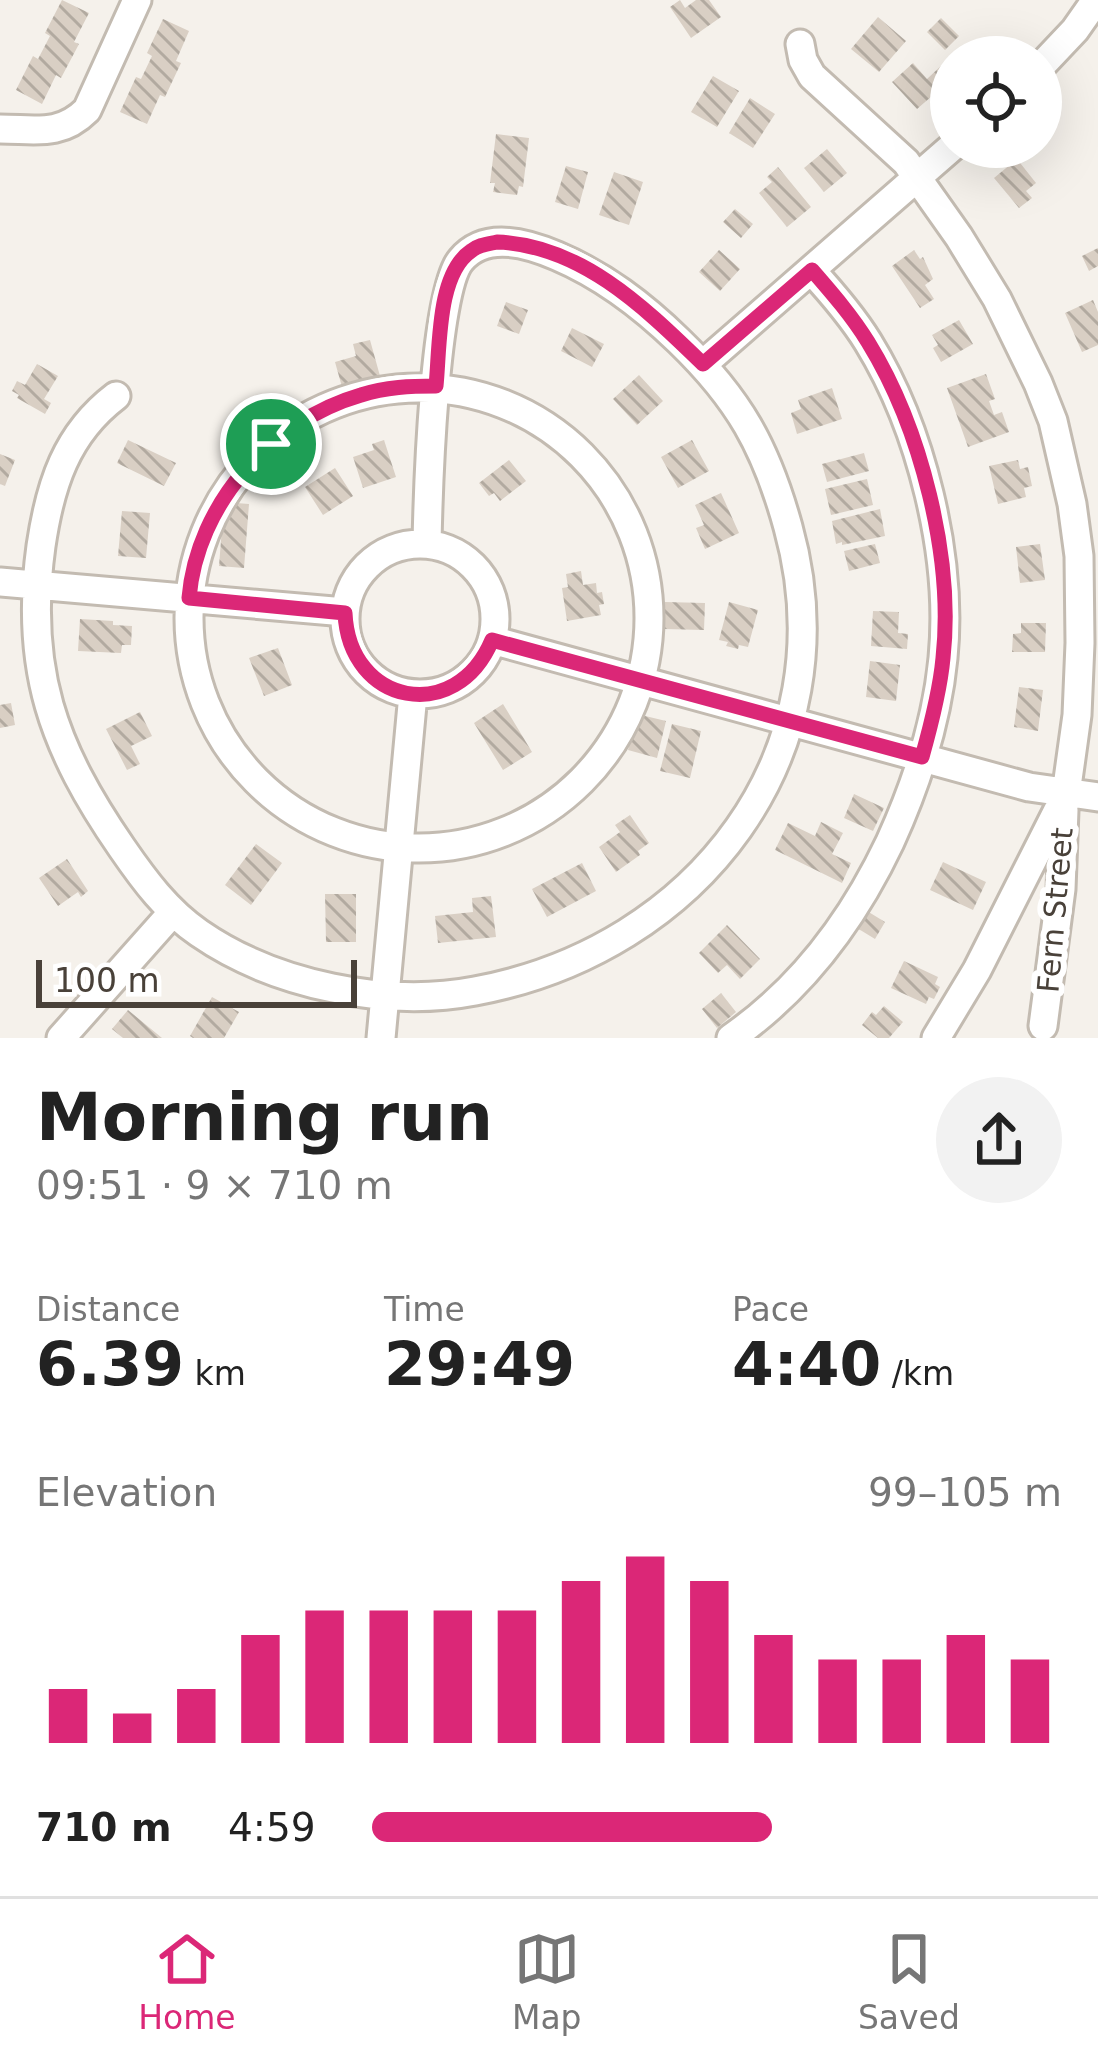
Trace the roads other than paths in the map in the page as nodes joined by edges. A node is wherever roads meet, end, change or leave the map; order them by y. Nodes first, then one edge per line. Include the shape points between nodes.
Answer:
1 (136, 0) edge
2 (1096, 0) edge
3 (1062, 43) edge
4 (800, 44) dead end
5 (0, 129) edge
6 (930, 167) edge
7 (918, 178) junction
8 (812, 270) junction
9 (703, 364) junction
10 (436, 386) junction
11 (116, 396) dead end
12 (1070, 488) junction
13 (1098, 493) edge
14 (1087, 527) edge
15 (427, 544) junction
16 (0, 582) edge
17 (36, 584) junction
18 (189, 598) junction
19 (345, 613) junction
20 (492, 640) junction
21 (644, 680) junction
22 (413, 694) junction
23 (790, 720) junction
24 (922, 757) junction
25 (1066, 794) junction
26 (1098, 797) edge
27 (400, 849) junction
28 (173, 912) junction
29 (385, 997) junction
30 (1042, 1026) dead end
31 (61, 1038) edge
32 (381, 1038) edge
33 (731, 1038) edge
34 (936, 1038) edge

1 - 5 street via 76,121 61,129
2 - 3 street
4 - 7 street, Fern Street via 812,76
6 - 7 street
7 - 8 street
7 - 12 street, Fern Street via 997,299 1053,421
8 - 9 street
8 - 24 street via 884,371 934,517 943,659
9 - 10 street via 584,267 497,242 474,248 451,275
9 - 23 street via 749,425 793,544 802,639
10 - 15 street
10 - 18 street via 328,406 271,444 221,503 192,567
10 - 21 street via 488,400 550,434 621,505 648,597
11 - 17 street via 81,428 64,461
12 - 13 street
12 - 14 street, Fern Street
14 - 25 street, Fern Street
15 - 19 street via 372,561
15 - 20 street via 476,569 493,602
16 - 17 street
17 - 18 street
17 - 28 street via 38,658 55,729 104,822
18 - 19 street
18 - 27 street via 194,679 226,748 325,822
19 - 22 street via 362,668
20 - 21 street
20 - 22 street via 462,681
21 - 23 street
21 - 27 street via 610,746 559,804 484,841
22 - 27 street
23 - 24 street
23 - 29 street via 742,828 656,914 570,965 531,978 472,992
24 - 25 street
24 - 33 street via 874,876 841,929 779,1000
25 - 26 street
25 - 30 street, Fern Street
25 - 34 street
27 - 29 street
28 - 29 street via 273,969
28 - 31 street
29 - 32 street

